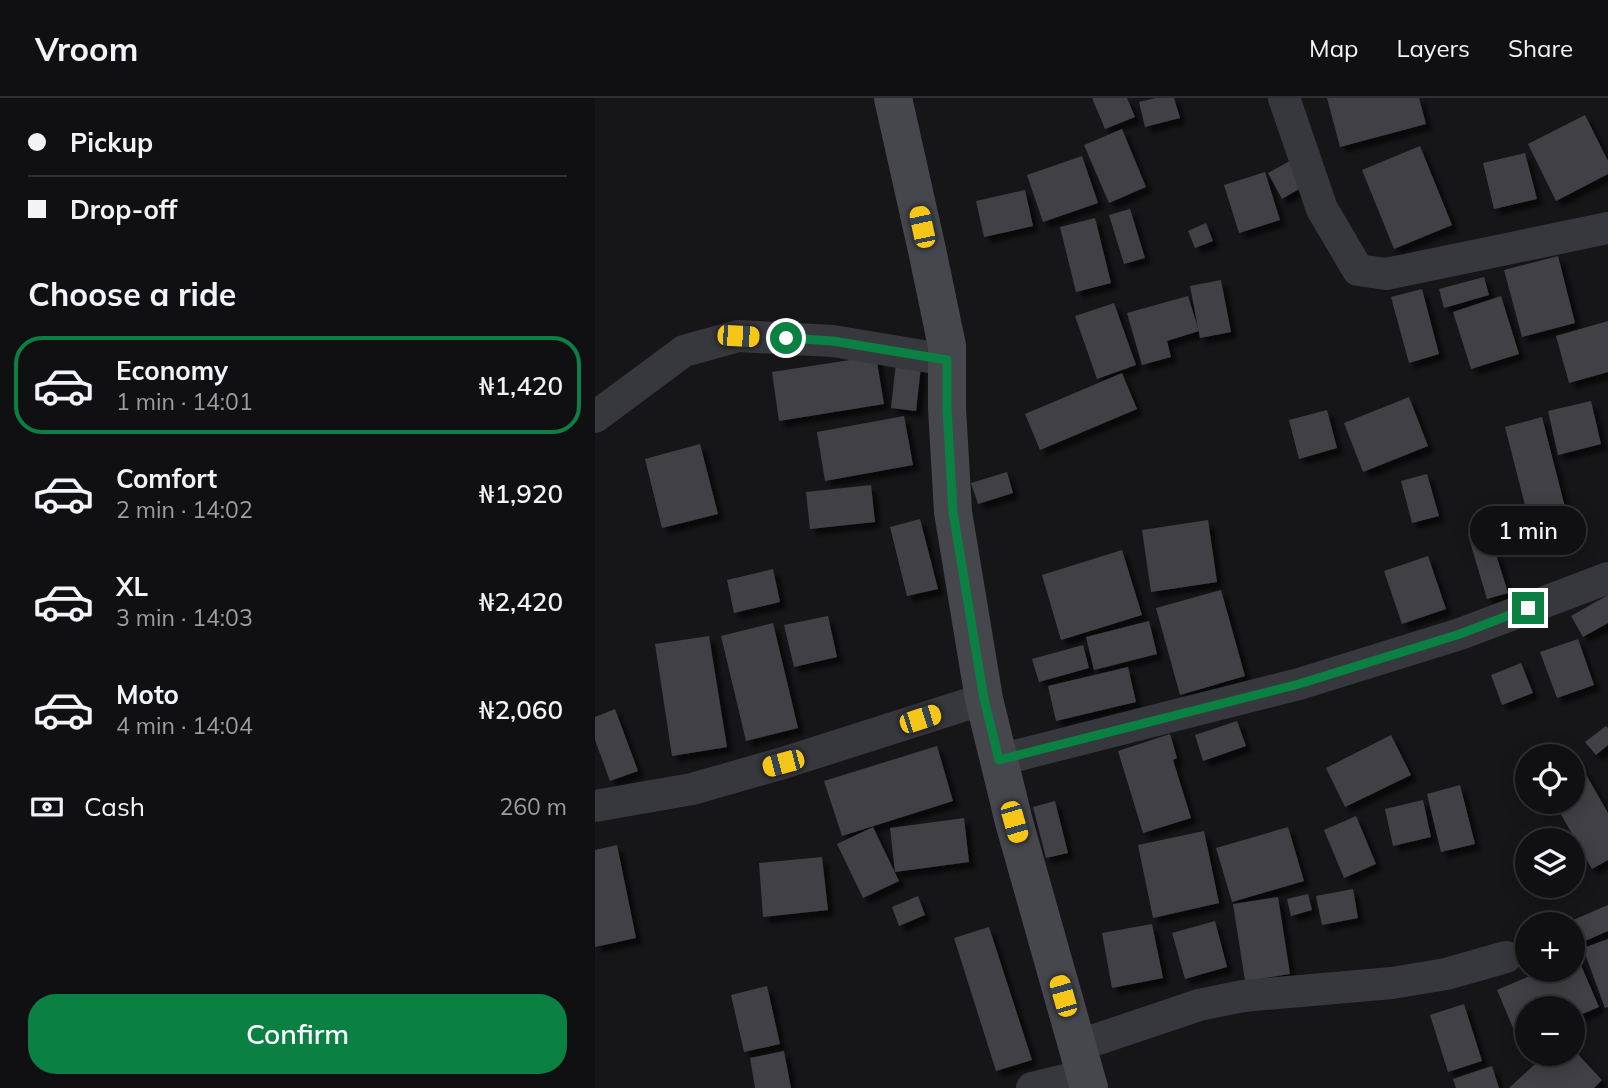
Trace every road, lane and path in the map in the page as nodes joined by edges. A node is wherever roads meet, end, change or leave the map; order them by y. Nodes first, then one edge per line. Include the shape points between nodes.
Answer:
1 (893, 98) edge
2 (1284, 98) edge
3 (1608, 228) edge
4 (947, 360) junction
5 (595, 417) edge
6 (1608, 578) edge
7 (984, 699) junction
8 (999, 760) junction
9 (595, 806) edge
10 (1506, 957) dead end
11 (1083, 1070) edge
12 (1032, 1088) edge

1 - 4 street
2 - 3 street via 1322,209 1358,270 1387,274
4 - 5 street via 833,341 738,336 684,351
4 - 7 street via 953,512
6 - 8 street via 1460,634 1299,684
7 - 8 street
7 - 9 street via 692,789
8 - 11 street
10 - 11 street via 1392,983 1243,996 1199,1005
11 - 12 street

